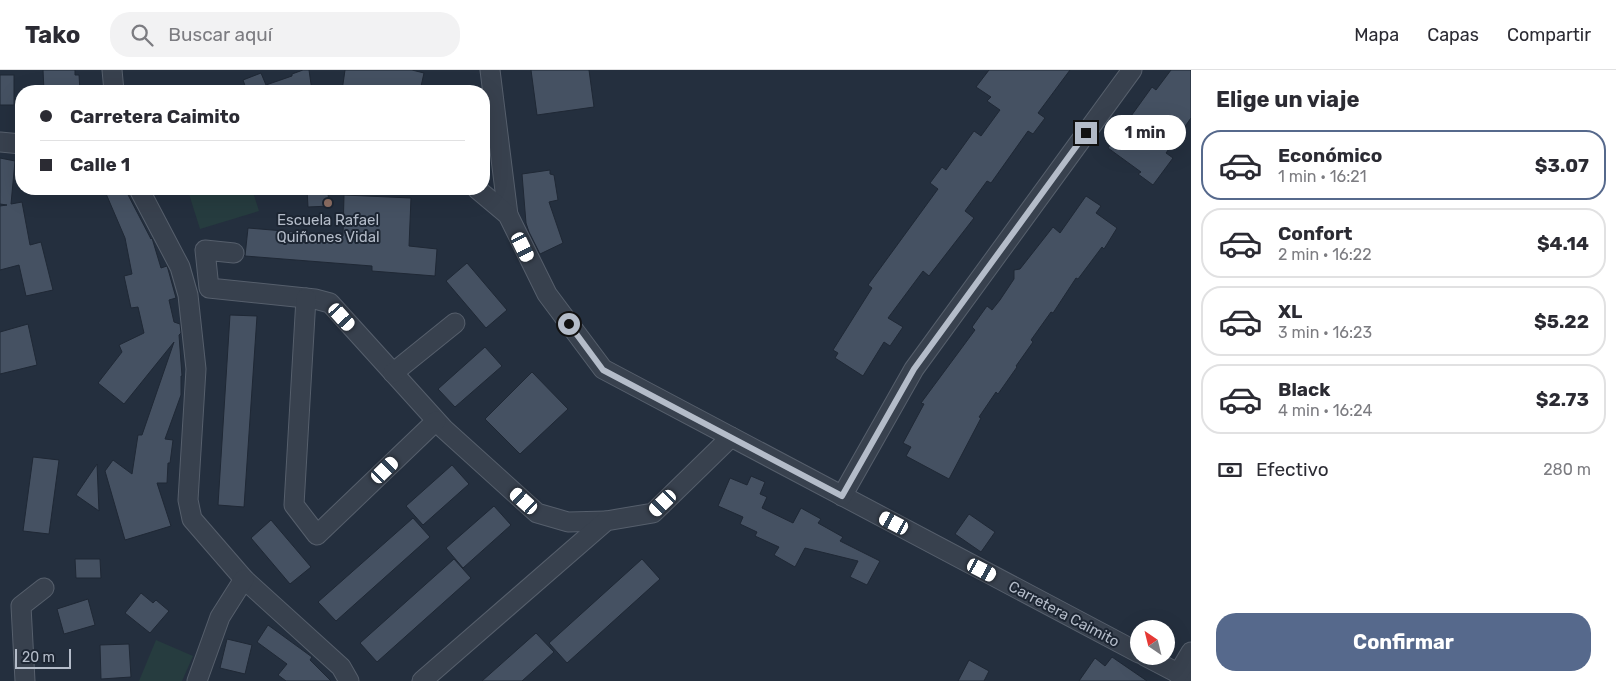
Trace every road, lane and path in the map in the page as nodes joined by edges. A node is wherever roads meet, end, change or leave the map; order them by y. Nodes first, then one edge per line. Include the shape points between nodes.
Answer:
1 (112, 70) edge
2 (490, 70) edge
3 (1132, 70) edge
4 (113, 85) edge
5 (0, 142) edge
6 (15, 143) edge
7 (142, 195) edge
8 (484, 195) edge
9 (508, 215) junction
10 (234, 253) dead end
11 (306, 298) junction
12 (455, 323) dead end
13 (393, 373) junction
14 (436, 420) junction
15 (731, 437) junction
16 (842, 496) junction
17 (606, 521) junction
18 (244, 579) junction
19 (44, 588) dead end
20 (1130, 648) edge
21 (1191, 652) edge
22 (1162, 665) edge
23 (1185, 677) edge
24 (25, 681) edge
25 (197, 681) edge
26 (349, 681) edge
27 (422, 681) edge

1 - 4 street
2 - 9 street
3 - 16 street via 914,369
5 - 6 street
7 - 18 street via 180,267 188,295 196,369 188,500 192,519
8 - 9 street, Carretera Caimito
9 - 15 street, Carretera Caimito via 546,294 603,370
10 - 11 street via 205,250 209,288
11 - 13 street via 330,303
11 - 14 street via 294,506 318,535
12 - 13 street
13 - 14 street
14 - 17 street via 537,513 568,522
15 - 16 street, Carretera Caimito
15 - 17 street via 653,513
16 - 20 street, Carretera Caimito
17 - 27 street
18 - 25 street via 220,617
18 - 26 street via 341,667
19 - 24 street via 21,606
21 - 23 street
22 - 23 street

